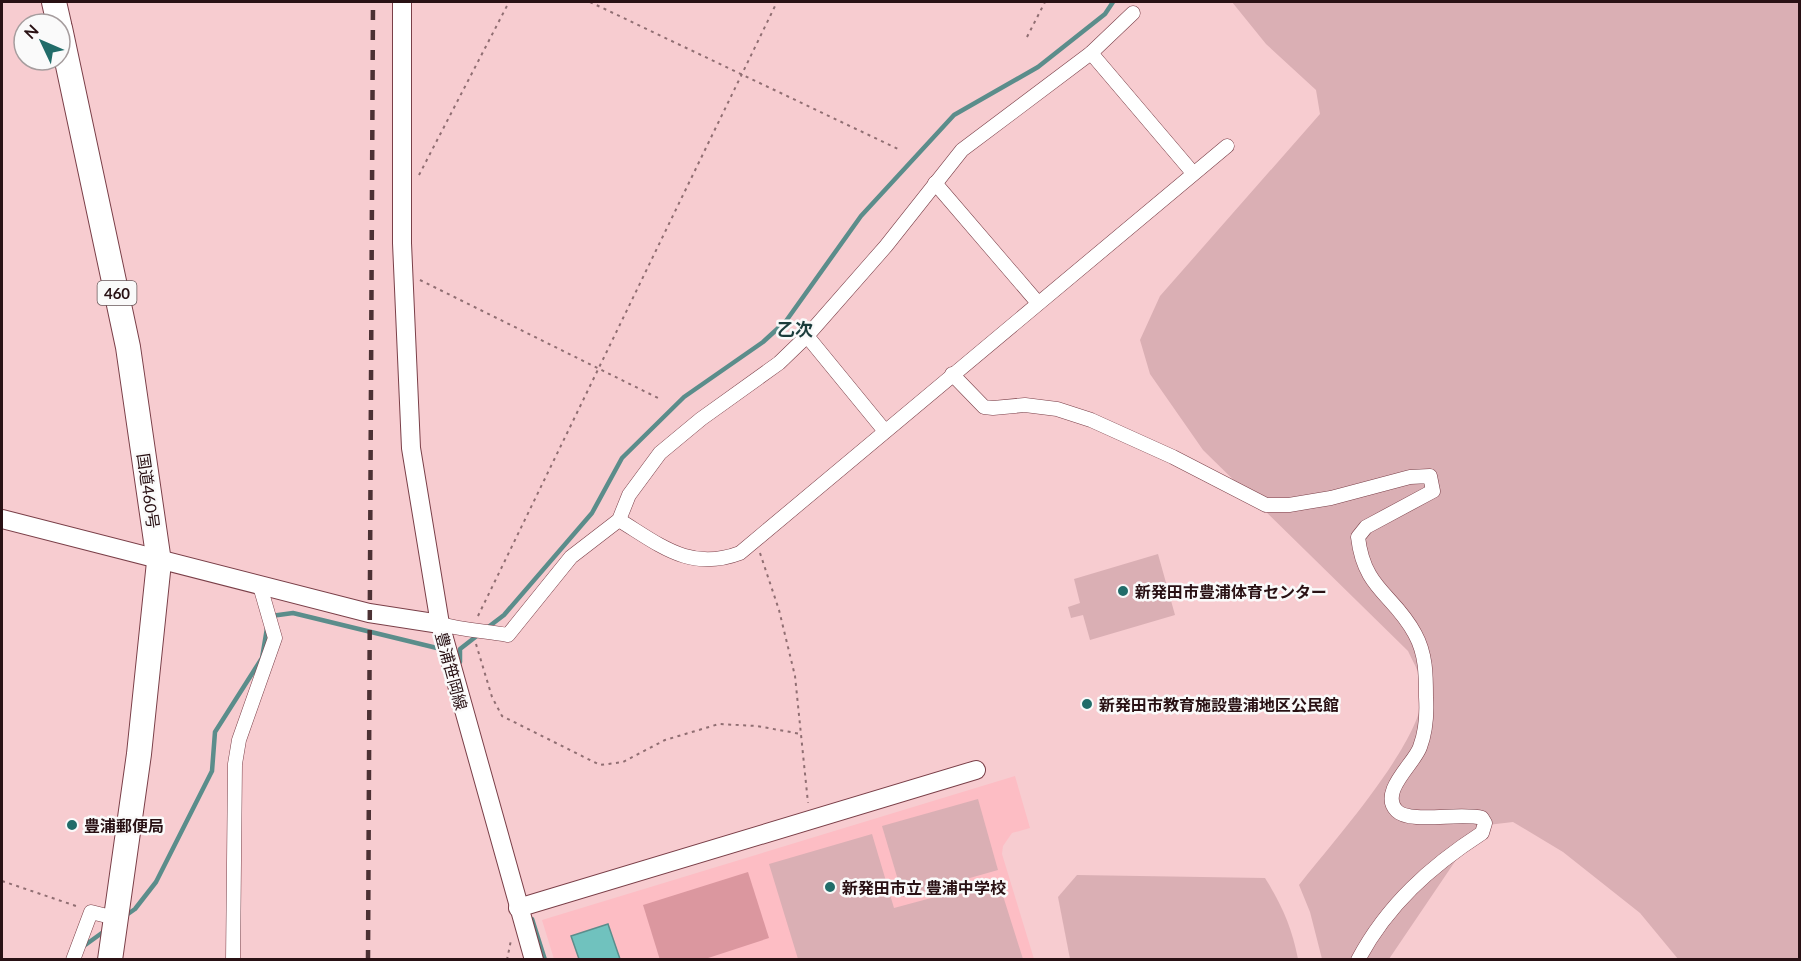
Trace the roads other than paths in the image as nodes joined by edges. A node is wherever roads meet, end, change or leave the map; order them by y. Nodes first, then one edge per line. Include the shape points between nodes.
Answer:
1 (402, 2) edge
2 (1133, 14) dead end
3 (1091, 53) junction
4 (70, 72) edge
5 (1227, 146) dead end
6 (1193, 173) junction
7 (935, 183) junction
8 (1038, 303) junction
9 (807, 336) junction
10 (952, 374) junction
11 (884, 430) junction
12 (2, 519) edge
13 (619, 520) junction
14 (159, 562) junction
15 (260, 586) junction
16 (440, 624) junction
17 (976, 770) dead end
18 (518, 908) junction
19 (115, 918) junction
20 (73, 960) edge
21 (110, 960) edge
22 (233, 960) edge
23 (534, 960) edge
24 (1358, 960) edge

1 - 16 street via 404,273 411,448
2 - 3 street
3 - 6 street
3 - 7 street via 962,150
4 - 14 highway, 国道460号 / 460 via 128,347
5 - 6 street
6 - 8 street
7 - 8 street
7 - 9 street
8 - 10 street
9 - 11 street
9 - 13 street via 779,363 660,453 629,495
10 - 11 street
10 - 24 street via 984,406 1057,408 1173,457 1266,505 1330,498 1410,477 1430,476 1433,491 1366,527 1358,537 1365,569 1408,623 1424,657 1427,716 1420,748 1394,787 1392,801 1397,811 1407,816 1471,815 1482,818 1485,824 1482,833 1424,875 1389,911
11 - 13 street via 740,553 725,558 677,556
12 - 14 street, 豊浦笹岡線
13 - 16 street via 571,557 508,635
14 - 15 street, 豊浦笹岡線
14 - 19 highway, 国道460号 / 460 via 139,754
15 - 16 street, 豊浦笹岡線 via 369,613
15 - 22 street via 275,638 239,740 235,764
16 - 18 street, 豊浦笹岡線
17 - 18 street
18 - 23 street, 豊浦笹岡線
19 - 20 street via 91,912
19 - 21 highway, 国道460号 / 460

